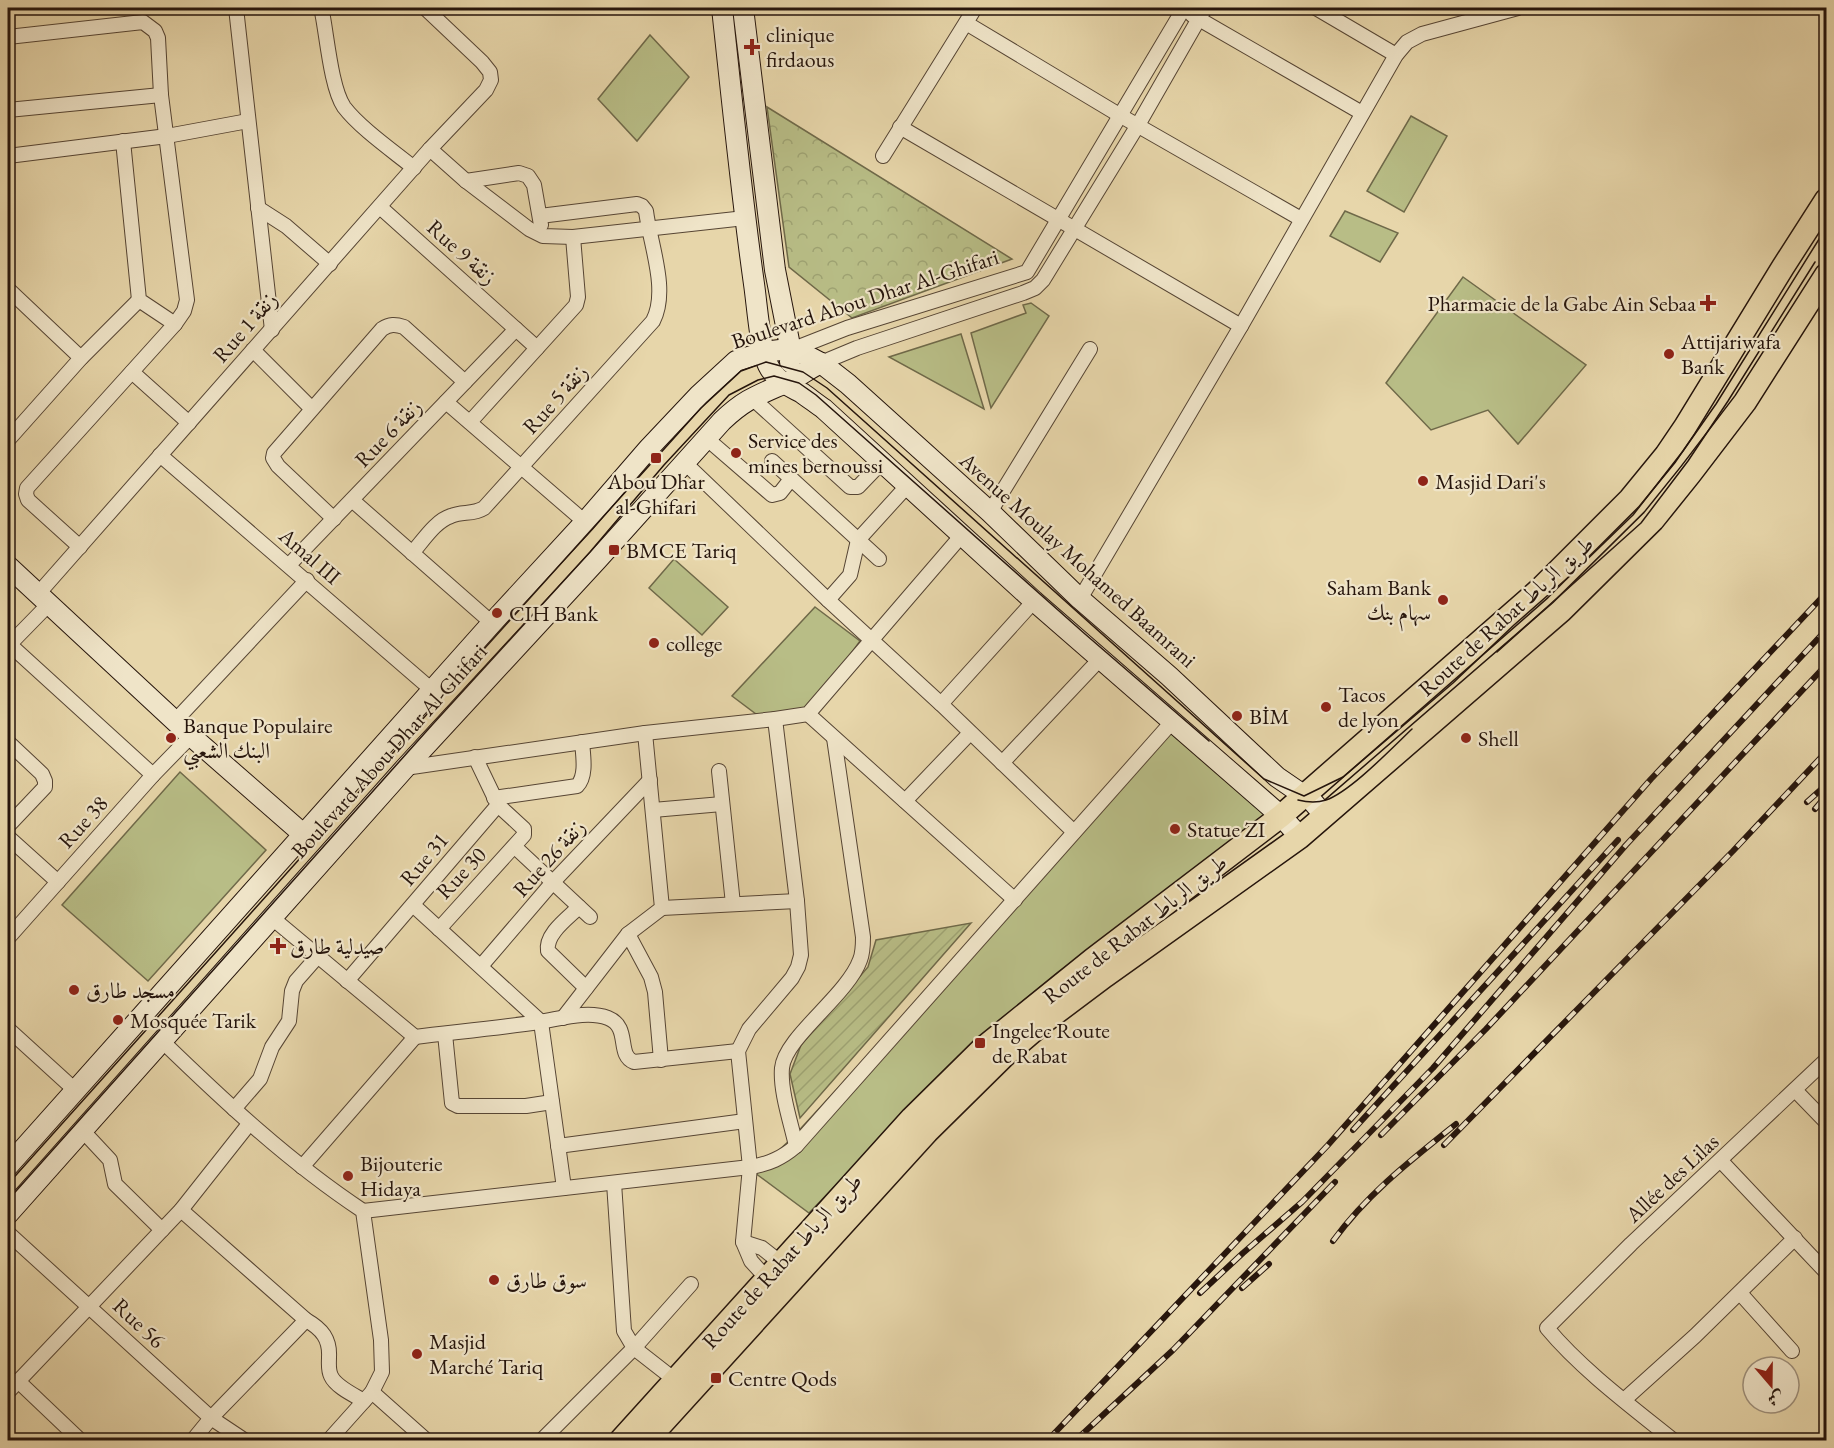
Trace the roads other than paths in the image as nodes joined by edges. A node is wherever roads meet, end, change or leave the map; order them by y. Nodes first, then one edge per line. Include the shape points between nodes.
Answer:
1 (239, 8) edge
2 (319, 8) edge
3 (425, 8) edge
4 (722, 8) edge
5 (743, 8) edge
6 (975, 8) edge
7 (1182, 8) edge
8 (1319, 8) edge
9 (1518, 8) edge
10 (1202, 13) edge
11 (966, 23) junction
12 (8, 37) edge
13 (1396, 55) junction
14 (161, 95) junction
15 (8, 110) edge
16 (1362, 113) junction
17 (1121, 116) junction
18 (248, 121) junction
19 (1138, 125) junction
20 (900, 127) junction
21 (167, 136) junction
22 (123, 141) junction
23 (430, 149) junction
24 (8, 156) edge
25 (884, 156) dead end
26 (414, 168) junction
27 (466, 181) junction
28 (1827, 200) edge
29 (380, 207) junction
30 (258, 208) junction
31 (540, 216) junction
32 (745, 218) junction
33 (1301, 219) junction
34 (1059, 220) junction
35 (649, 229) junction
36 (1075, 230) junction
37 (543, 236) junction
38 (573, 237) junction
39 (330, 264) junction
40 (1827, 275) edge
41 (8, 289) edge
42 (139, 300) junction
43 (175, 324) junction
44 (1241, 326) junction
45 (516, 329) junction
46 (272, 330) junction
47 (537, 348) junction
48 (1090, 349) dead end
49 (253, 350) junction
50 (791, 351) junction
51 (764, 352) junction
52 (81, 358) junction
53 (821, 363) junction
54 (132, 372) junction
55 (465, 382) junction
56 (783, 384) junction
57 (751, 398) junction
58 (446, 402) junction
59 (311, 408) junction
60 (189, 423) junction
61 (470, 423) junction
62 (706, 438) junction
63 (8, 440) edge
64 (160, 455) junction
65 (772, 460) dead end
66 (882, 462) junction
67 (685, 463) junction
68 (522, 467) junction
69 (792, 479) junction
70 (908, 485) junction
71 (352, 500) junction
72 (990, 512) junction
73 (334, 519) junction
74 (585, 522) junction
75 (962, 535) junction
76 (858, 540) junction
77 (80, 548) junction
78 (412, 553) junction
79 (879, 559) dead end
80 (289, 565) junction
81 (8, 566) edge
82 (307, 580) junction
83 (44, 599) junction
84 (1080, 599) junction
85 (828, 600) junction
86 (1034, 601) junction
87 (492, 624) junction
88 (870, 639) junction
89 (8, 645) edge
90 (1100, 659) junction
91 (432, 690) junction
92 (941, 704) junction
93 (808, 714) junction
94 (775, 719) junction
95 (175, 721) junction
96 (1172, 722) junction
97 (645, 732) junction
98 (970, 733) junction
99 (191, 736) junction
100 (834, 738) junction
101 (8, 742) edge
102 (582, 742) junction
103 (475, 757) junction
104 (1002, 763) junction
105 (405, 768) junction
106 (719, 771) dead end
107 (153, 775) junction
108 (650, 780) junction
109 (1304, 796) junction
110 (496, 801) junction
111 (905, 801) junction
112 (722, 804) junction
113 (653, 810) junction
114 (1281, 816) junction
115 (1325, 816) junction
116 (8, 826) edge
117 (1074, 832) junction
118 (303, 834) junction
119 (8, 837) edge
120 (1300, 837) junction
121 (514, 847) junction
122 (58, 882) junction
123 (553, 882) junction
124 (1015, 900) junction
125 (797, 901) junction
126 (733, 904) junction
127 (413, 905) junction
128 (579, 907) junction
129 (662, 908) junction
130 (271, 917) junction
131 (590, 917) dead end
132 (439, 928) junction
133 (628, 934) junction
134 (8, 938) edge
135 (318, 956) junction
136 (482, 966) junction
137 (347, 981) junction
138 (586, 988) junction
139 (563, 1018) junction
140 (541, 1022) junction
141 (8, 1029) edge
142 (445, 1034) junction
143 (415, 1037) junction
144 (161, 1040) junction
145 (738, 1051) junction
146 (661, 1060) junction
147 (1827, 1060) edge
148 (75, 1090) junction
149 (1795, 1090) junction
150 (552, 1102) junction
151 (234, 1109) junction
152 (745, 1120) junction
153 (1827, 1122) edge
154 (249, 1124) junction
155 (82, 1130) junction
156 (558, 1146) junction
157 (796, 1146) junction
158 (1721, 1161) junction
159 (8, 1166) edge
160 (302, 1167) junction
161 (750, 1167) junction
162 (614, 1183) junction
163 (564, 1188) junction
164 (181, 1210) junction
165 (363, 1211) junction
166 (8, 1214) edge
167 (162, 1230) junction
168 (8, 1233) edge
169 (1795, 1238) junction
170 (743, 1242) junction
171 (1827, 1272) edge
172 (782, 1278) junction
173 (691, 1284) dead end
174 (1740, 1293) junction
175 (88, 1305) junction
176 (306, 1320) junction
177 (634, 1348) junction
178 (1792, 1351) dead end
179 (18, 1381) junction
180 (682, 1386) junction
181 (8, 1392) edge
182 (368, 1397) junction
183 (1624, 1400) junction
184 (211, 1419) junction
185 (80, 1440) edge
186 (192, 1440) edge
187 (244, 1440) edge
188 (329, 1440) edge
189 (426, 1440) edge
190 (542, 1440) edge
191 (621, 1440) edge
192 (647, 1440) edge
193 (1673, 1440) edge

1 - 18 street
2 - 26 street via 343,106
3 - 23 street, Rue 1 زنقة via 482,62 491,80
4 - 32 street
5 - 50 street via 775,270
6 - 11 street
7 - 10 street
7 - 17 street, Boulevard Abou Dhar Al-Ghifari
8 - 13 street
9 - 13 street via 1422,34 1407,42
10 - 16 street
10 - 19 street, Boulevard Abou Dhar Al-Ghifari
11 - 17 street
11 - 20 street
12 - 14 street via 143,22 158,38
13 - 16 street
14 - 15 street
14 - 21 street
16 - 33 street
17 - 19 street
17 - 34 street, Boulevard Abou Dhar Al-Ghifari
18 - 21 street
18 - 30 street
19 - 33 street
19 - 36 street, Boulevard Abou Dhar Al-Ghifari
20 - 25 street
20 - 34 street
21 - 22 street
21 - 43 street via 187,300
22 - 24 street
22 - 42 street
23 - 26 street, Rue 1 زنقة
23 - 27 street
26 - 29 street, Rue 1 زنقة
27 - 31 street via 519,173 528,176 534,185
27 - 37 street
28 - 109 main road, Route de Rabat طريق الرباط via 1666,456 1630,500 1540,589
29 - 39 street, Rue 1 زنقة
29 - 45 street, Rue 9 زنقة
30 - 39 street
30 - 46 street
31 - 35 street, Rue 5 زنقة via 637,204 646,211
31 - 37 street
32 - 35 street
32 - 51 street
33 - 44 street
34 - 36 street
34 - 50 street, Boulevard Abou Dhar Al-Ghifari via 1027,272 847,328
35 - 38 street
35 - 68 street, Rue 5 زنقة via 661,293 653,321
36 - 44 street
36 - 53 street, Boulevard Abou Dhar Al-Ghifari via 1035,288
37 - 38 street
38 - 47 street via 576,305
39 - 46 street, Rue 1 زنقة
40 - 115 main road, Route de Rabat طريق الرباط via 1745,402 1653,520 1561,611
41 - 52 street
42 - 43 street
42 - 52 street
43 - 54 street
44 - 84 street
45 - 47 street, Rue 9 زنقة
45 - 55 street, Rue 6 زنقة
46 - 49 street, Rue 1 زنقة
47 - 61 street
48 - 72 street
49 - 59 street
49 - 60 street, Rue 1 زنقة
50 - 51 street, Boulevard Abou Dhar Al-Ghifari
50 - 53 street, Avenue Moulay Mohamed Baamrani
50 - 56 street via 790,368
51 - 56 street via 774,376
51 - 74 street, Boulevard Abou Dhar Al-Ghifari via 736,361 699,394
52 - 63 street
53 - 56 street, Boulevard Abou Dhar Al-Ghifari
53 - 72 street, Avenue Moulay Mohamed Baamrani
54 - 60 street
54 - 77 street via 27,489 28,500
55 - 58 street, Rue 6 زنقة
55 - 59 street via 404,327 388,325
56 - 57 street, Boulevard Abou Dhar Al-Ghifari
56 - 66 street via 824,410
57 - 62 street, Boulevard Abou Dhar Al-Ghifari
57 - 66 street via 850,488 858,487
58 - 61 street
58 - 71 street, Rue 6 زنقة
59 - 73 street via 273,458
60 - 64 street, Rue 1 زنقة
61 - 68 street
62 - 67 street, Boulevard Abou Dhar Al-Ghifari
62 - 69 street via 772,495 780,493
64 - 77 street, Rue 1 زنقة
64 - 80 street, Amal III
65 - 69 street
66 - 70 street
67 - 85 street
67 - 105 street, Boulevard Abou Dhar Al-Ghifari
68 - 74 street
68 - 78 street, Rue 5 زنقة via 484,508 441,521
69 - 76 street
70 - 75 street
70 - 76 street
71 - 73 street, Rue 6 زنقة
71 - 78 street
72 - 84 street, Avenue Moulay Mohamed Baamrani
73 - 80 street, Rue 6 زنقة
74 - 87 street, Boulevard Abou Dhar Al-Ghifari
75 - 86 street
75 - 88 street
76 - 79 street
76 - 85 street via 850,575
77 - 83 street, Rue 1 زنقة
78 - 87 street
80 - 82 street, Amal III
81 - 83 street
82 - 91 street, Amal III
82 - 95 street
83 - 89 street, Rue 1 زنقة
83 - 95 street
84 - 109 street, Avenue Moulay Mohamed Baamrani via 1170,676 1277,777
85 - 88 street
86 - 90 street
86 - 92 street
87 - 91 street, Boulevard Abou Dhar Al-Ghifari
88 - 92 street
88 - 93 street
89 - 107 street
90 - 96 street
90 - 104 street
91 - 118 street, Boulevard Abou Dhar Al-Ghifari
92 - 98 street
93 - 94 street
93 - 100 street
94 - 97 street
94 - 125 street
95 - 99 street
96 - 114 street
96 - 117 street
97 - 102 street
97 - 108 street
98 - 104 street
98 - 111 street
99 - 107 street, Rue 38
99 - 118 street
100 - 111 street
100 - 157 street via 863,937 855,971 792,1045 782,1067
101 - 116 street via 45,781 45,787
102 - 103 street
102 - 110 street via 583,775 577,786
103 - 105 street
103 - 110 street
104 - 117 street
105 - 130 street, Boulevard Abou Dhar Al-Ghifari
106 - 112 street
107 - 122 street, Rue 38
108 - 113 street
108 - 123 street, Rue 26 زنقة
109 - 114 main road, Route de Rabat طريق الرباط
109 - 115 street, Avenue Moulay Mohamed Baamrani
110 - 121 street via 524,829
110 - 127 street, Rue 31
111 - 124 street
112 - 113 street
112 - 126 street
113 - 129 street
114 - 120 street
114 - 172 main road, Route de Rabat طريق الرباط via 983,1047 912,1118
115 - 120 main road, Route de Rabat طريق الرباط
117 - 124 street
118 - 148 street, Boulevard Abou Dhar Al-Ghifari
119 - 122 street
120 - 172 main road, Route de Rabat طريق الرباط via 1045,1021 1003,1057
121 - 123 street
121 - 132 street, Rue 30
122 - 134 street, Rue 38
123 - 128 street
123 - 136 street, Rue 26 زنقة
124 - 157 street
125 - 126 street
125 - 145 street via 801,955 798,967 749,1029
126 - 129 street
127 - 132 street
127 - 137 street, Rue 31
128 - 131 street
128 - 138 street via 551,936 547,947
129 - 133 street
130 - 135 street
130 - 144 street, Boulevard Abou Dhar Al-Ghifari
132 - 136 street
133 - 138 street
133 - 146 street via 655,992
135 - 137 street
135 - 151 street via 296,981 289,1021 272,1047 260,1079
136 - 140 street
137 - 143 street
138 - 139 street
139 - 140 street
139 - 146 street via 609,1018 620,1028 630,1061
140 - 142 street
140 - 150 street
141 - 148 street
142 - 143 street
142 - 150 street via 452,1102 458,1106
143 - 160 street
144 - 151 street
144 - 155 street, Boulevard Abou Dhar Al-Ghifari
145 - 146 street
145 - 152 street
147 - 149 street, Allée des Lilas
148 - 159 street, Boulevard Abou Dhar Al-Ghifari
149 - 153 street
149 - 158 street, Allée des Lilas
150 - 156 street
151 - 154 street
152 - 156 street
152 - 161 street
154 - 160 street
154 - 164 street
155 - 166 street, Boulevard Abou Dhar Al-Ghifari
155 - 167 street via 110,1160 115,1184
156 - 163 street
157 - 161 street via 775,1161
158 - 169 street
158 - 183 street, Allée des Lilas via 1547,1328
160 - 165 street
161 - 162 street
161 - 170 street
162 - 163 street
162 - 177 street via 622,1318
163 - 165 street
164 - 167 street
164 - 176 street
165 - 182 street via 382,1353 382,1372
167 - 175 street
168 - 175 street, Rue 56
169 - 171 street
169 - 174 street
170 - 172 street via 751,1260
170 - 172 street via 762,1248
172 - 180 main road, Route de Rabat طريق الرباط
173 - 177 street
174 - 178 street
174 - 183 street
175 - 179 street
175 - 184 street, Rue 56
176 - 182 street via 325,1335 333,1379
176 - 184 street
177 - 180 street
177 - 190 street
179 - 181 street
179 - 185 street
180 - 191 main road, Route de Rabat طريق الرباط
180 - 192 main road, Route de Rabat طريق الرباط
182 - 188 street
182 - 189 street
183 - 193 street
184 - 186 street
184 - 187 street, Rue 56

